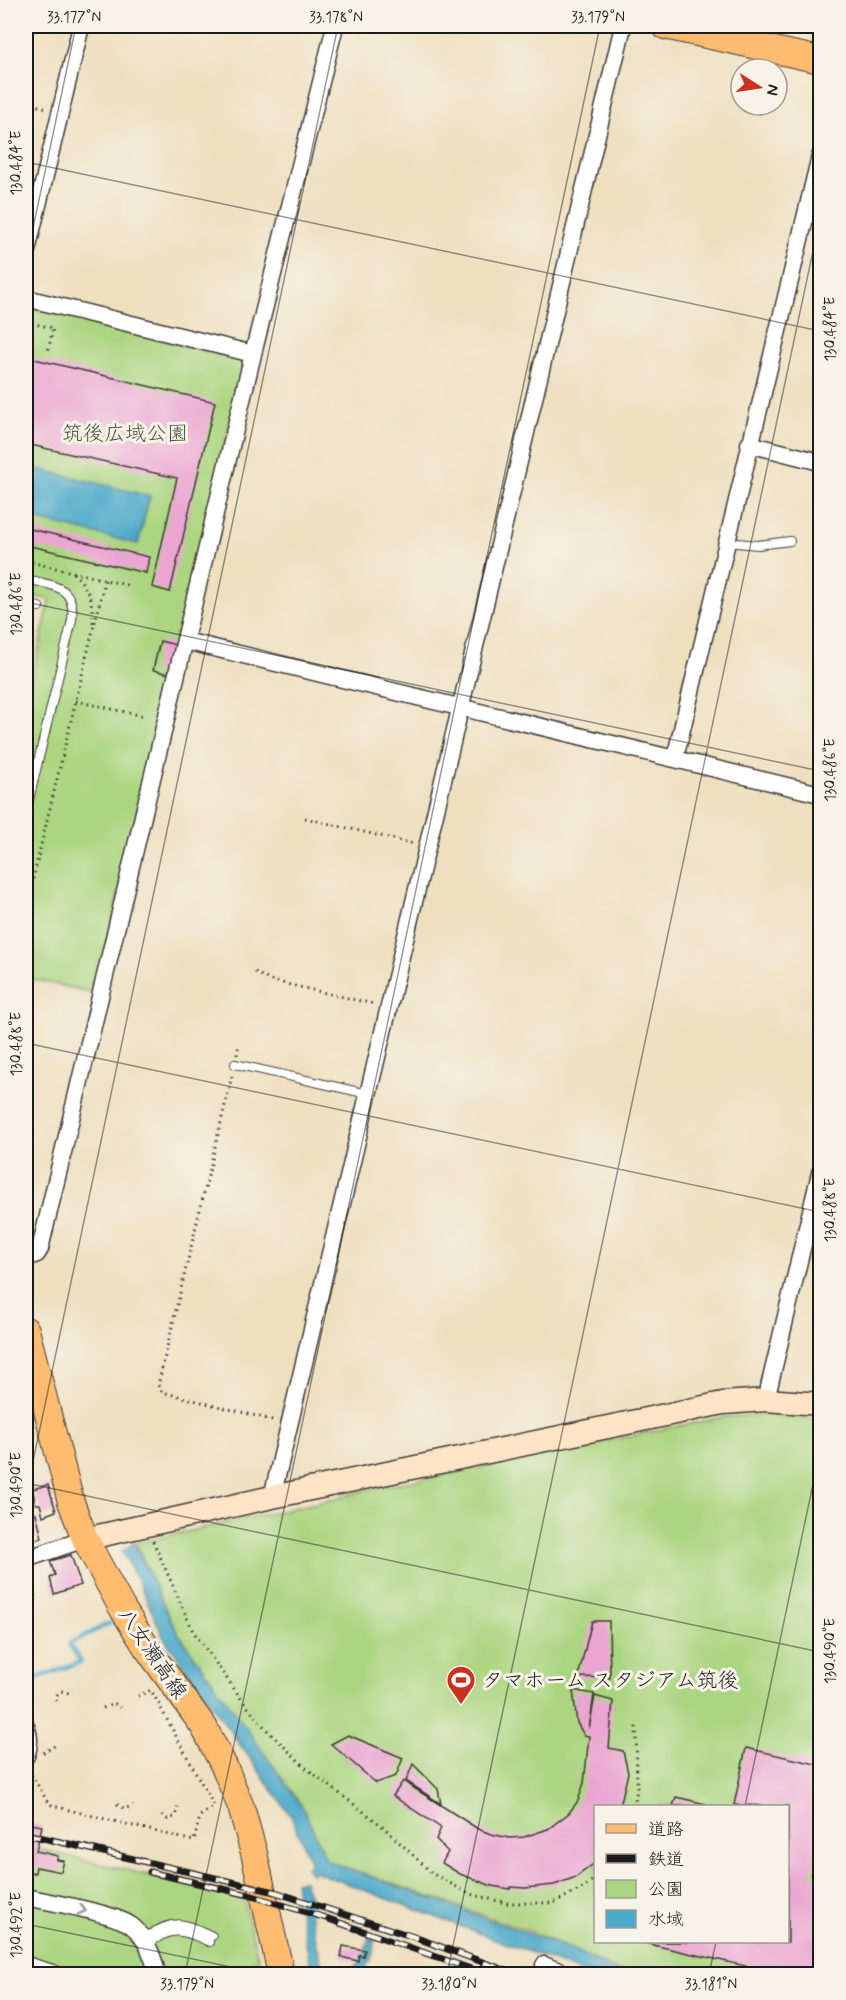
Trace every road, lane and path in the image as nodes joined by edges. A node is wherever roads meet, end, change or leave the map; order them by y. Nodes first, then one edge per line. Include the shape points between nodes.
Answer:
1 (81, 26) edge
2 (335, 26) edge
3 (623, 26) edge
4 (665, 26) edge
5 (820, 60) edge
6 (26, 103) edge
7 (60, 111) junction
8 (820, 156) edge
9 (26, 255) edge
10 (26, 298) edge
11 (26, 322) edge
12 (48, 352) dead end
13 (253, 354) junction
14 (749, 444) junction
15 (820, 462) edge
16 (790, 541) dead end
17 (726, 542) junction
18 (26, 561) edge
19 (71, 572) junction
20 (26, 579) edge
21 (105, 580) junction
22 (131, 586) dead end
23 (26, 604) edge
24 (39, 607) dead end
25 (93, 630) junction
26 (184, 641) junction
27 (75, 701) junction
28 (460, 708) junction
29 (143, 716) dead end
30 (675, 758) junction
31 (820, 794) edge
32 (26, 812) edge
33 (304, 818) dead end
34 (427, 847) junction
35 (26, 902) edge
36 (255, 972) dead end
37 (388, 1008) junction
38 (239, 1044) dead end
39 (235, 1064) junction
40 (368, 1094) junction
41 (820, 1173) edge
42 (26, 1258) edge
43 (26, 1330) edge
44 (766, 1400) junction
45 (820, 1404) edge
46 (289, 1424) junction
47 (272, 1497) junction
48 (151, 1534) dead end
49 (85, 1539) junction
50 (26, 1559) edge
51 (73, 1694) dead end
52 (138, 1696) dead end
53 (56, 1701) dead end
54 (103, 1708) dead end
55 (120, 1708) dead end
56 (636, 1725) dead end
57 (26, 1726) edge
58 (56, 1745) dead end
59 (32, 1759) edge
60 (117, 1804) dead end
61 (133, 1805) dead end
62 (177, 1805) dead end
63 (634, 1805) edge
64 (162, 1815) dead end
65 (594, 1879) edge
66 (26, 1897) edge
67 (211, 1939) dead end
68 (144, 1943) junction
69 (26, 1965) edge
70 (544, 1965) dead end
71 (55, 1974) edge
72 (157, 1974) edge
73 (281, 1974) edge
74 (566, 1974) edge

1 - 7 street
2 - 13 street
3 - 28 street
4 - 5 main road
6 - 7 path
7 - 9 street
8 - 14 street
10 - 13 street
11 - 12 path via 53,328
13 - 26 street
14 - 15 street
14 - 17 street
16 - 17 lane via 758,545
17 - 30 street
18 - 19 path
19 - 21 path
19 - 25 path via 89,594
20 - 32 lane via 64,590 73,607
21 - 22 path
21 - 25 path
23 - 24 lane
25 - 27 path
26 - 28 street
26 - 42 street via 40,1249
27 - 29 path
27 - 35 path
28 - 30 street
28 - 34 street
30 - 31 street
33 - 34 path
34 - 37 street
36 - 37 path via 269,980
37 - 40 street
38 - 39 path
39 - 40 lane
39 - 46 path via 158,1385 162,1392
40 - 46 street
41 - 44 street
43 - 49 main road, 八女瀬高線 via 71,1502
44 - 45 street
44 - 47 street via 723,1403
46 - 47 street
47 - 49 street
48 - 65 path via 193,1630 245,1704 306,1768 381,1825 434,1874 470,1894 506,1903 553,1903
49 - 50 street
49 - 73 main road, 八女瀬高線 via 122,1608 204,1727 225,1768 254,1853
51 - 53 path via 62,1690
52 - 59 path via 151,1689 214,1806 200,1816 194,1841 53,1806 30,1772
54 - 55 path via 115,1704
56 - 63 path via 638,1790
57 - 59 street
58 - 59 path
60 - 61 path via 125,1809
62 - 64 path via 174,1817
66 -> 68 street via 116,1918 132,1926
67 - 68 lane via 187,1925 177,1924 164,1925
68 - 72 street
69 - 71 street
70 - 74 street

